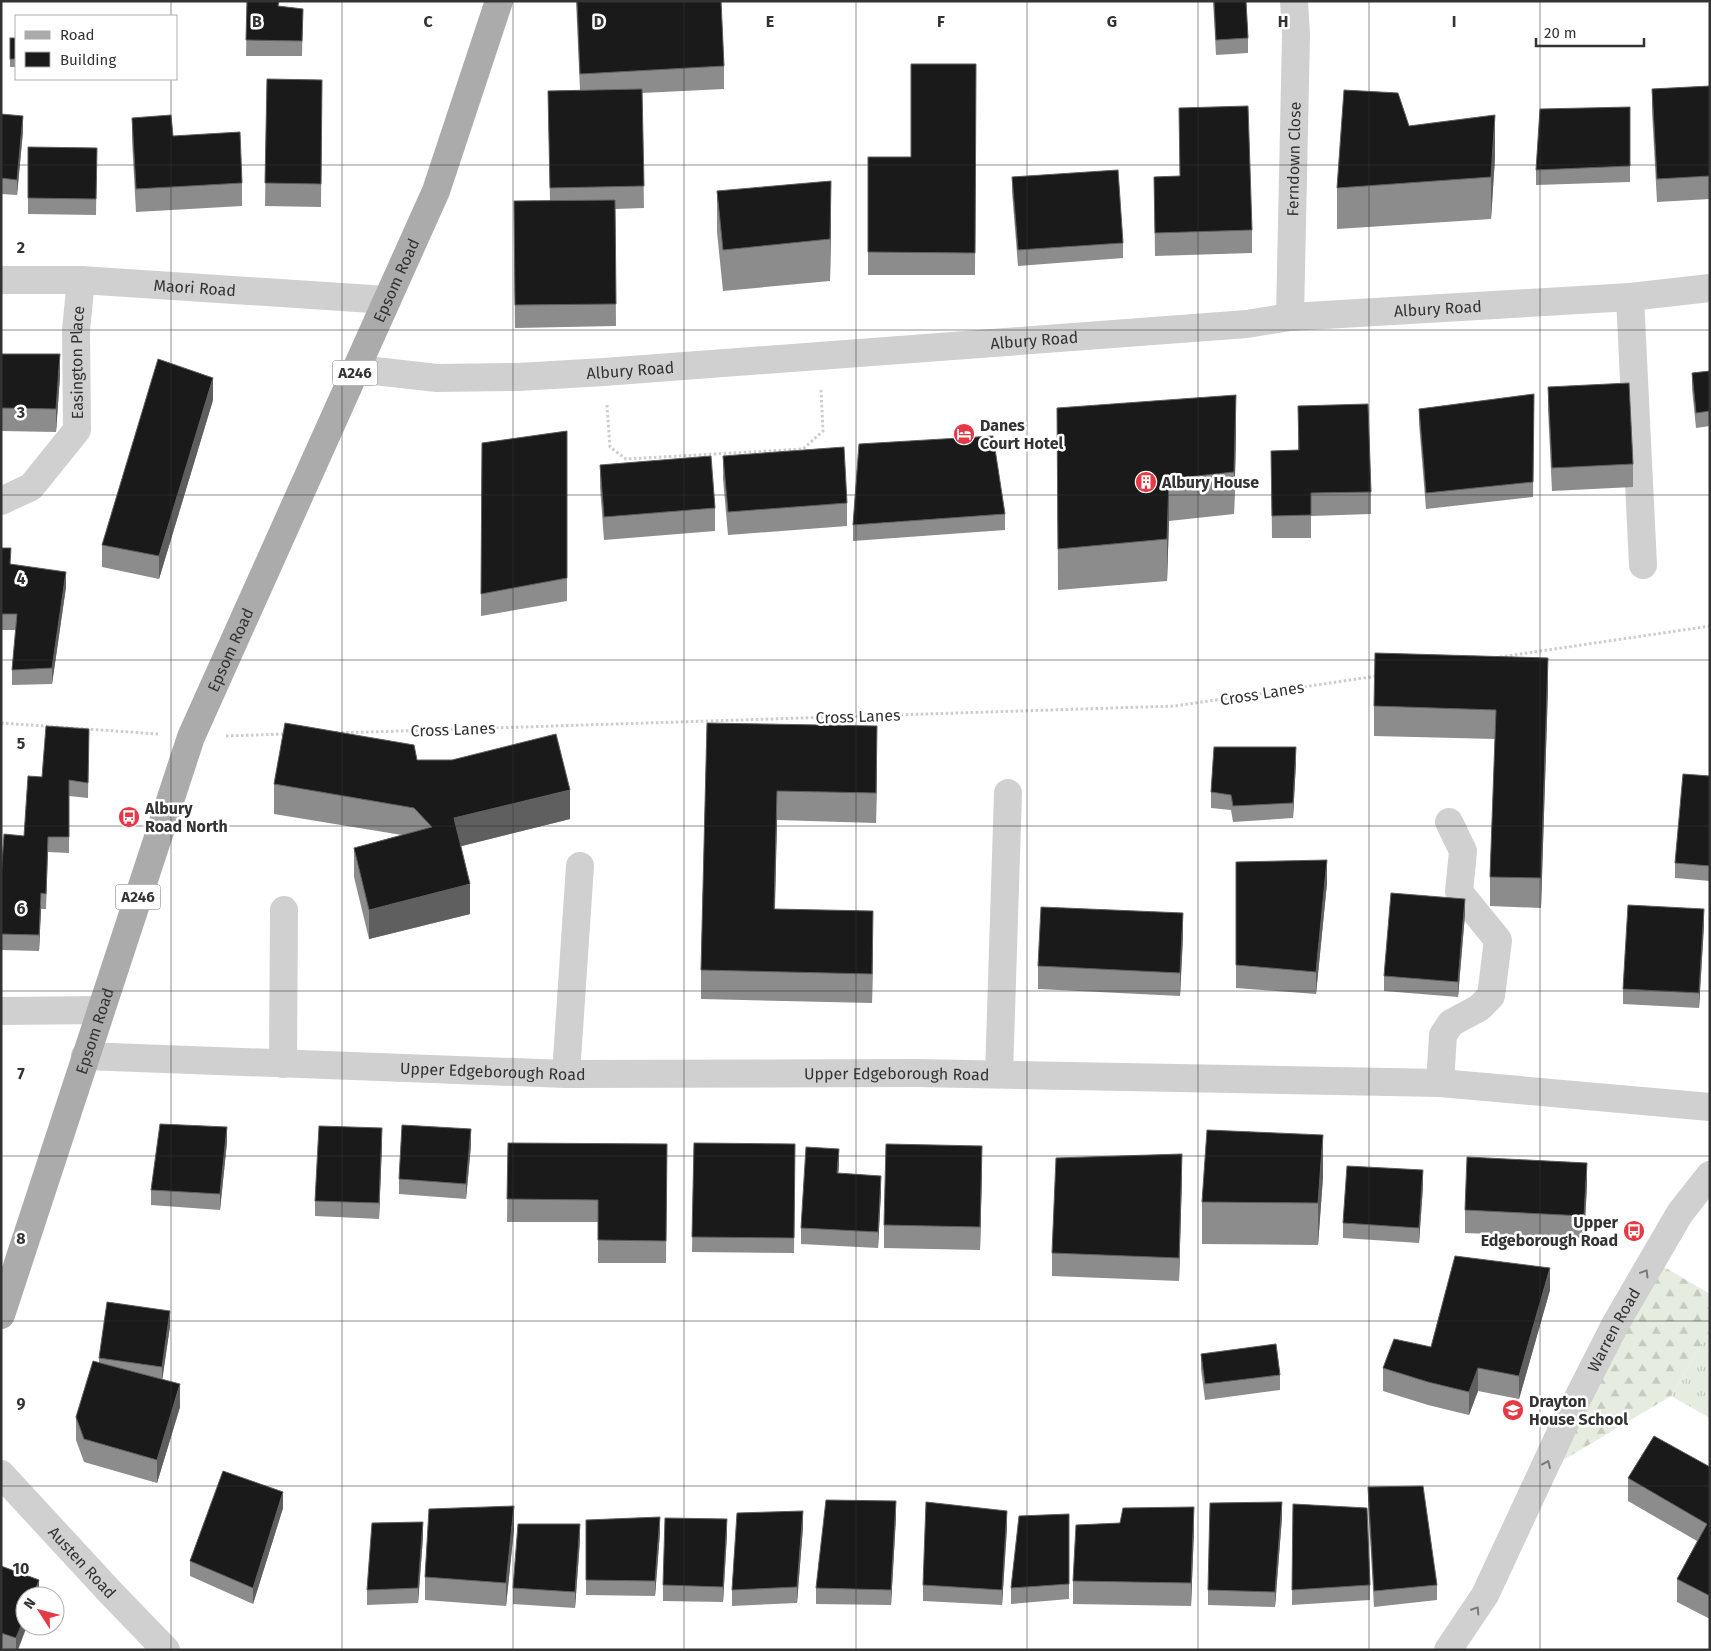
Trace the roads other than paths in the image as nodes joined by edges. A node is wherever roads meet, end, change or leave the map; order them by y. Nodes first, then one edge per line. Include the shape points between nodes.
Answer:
1 (499, 1) edge
2 (1294, 1) edge
3 (1, 280) edge
4 (80, 280) junction
5 (1710, 288) edge
6 (1630, 297) junction
7 (387, 300) junction
8 (1290, 317) junction
9 (357, 369) junction
10 (1, 501) edge
11 (1643, 566) dead end
12 (1008, 793) dead end
13 (1449, 822) dead end
14 (580, 866) dead end
15 (284, 910) dead end
16 (1, 1010) edge
17 (102, 1010) junction
18 (85, 1056) junction
19 (283, 1064) junction
20 (566, 1074) junction
21 (1000, 1074) junction
22 (1440, 1083) junction
23 (1710, 1107) edge
24 (1710, 1175) edge
25 (1, 1315) edge
26 (1, 1474) edge
27 (166, 1650) edge
28 (1448, 1650) edge

1 - 7 main road, Epsom Road / A246 via 436,191
2 - 8 street, Ferndown Close
3 - 4 street, Maori Road
4 - 7 street, Maori Road
4 - 10 street, Easington Place via 76,330 77,430 31,487
5 - 6 street, Albury Road
6 - 8 street, Albury Road
6 - 11 street
7 - 9 main road, Epsom Road / A246
8 - 9 street, Albury Road via 1247,324 518,377 437,378
9 - 17 main road, Epsom Road / A246 via 191,737
12 - 21 street
13 - 22 street via 1463,852 1459,892 1498,940 1491,996 1479,1008 1451,1023 1443,1035
14 - 20 street
15 - 19 street
16 - 17 street
17 - 18 main road, Epsom Road / A246
18 - 19 street, Upper Edgeborough Road
18 - 25 main road, Epsom Road / A246
19 - 20 street, Upper Edgeborough Road
20 - 21 street, Upper Edgeborough Road
21 - 22 street, Upper Edgeborough Road
22 - 23 street, Upper Edgeborough Road
28 -> 24 street, Warren Road via 1485,1595 1566,1421 1616,1323 1680,1213
26 - 27 street, Austen Road

